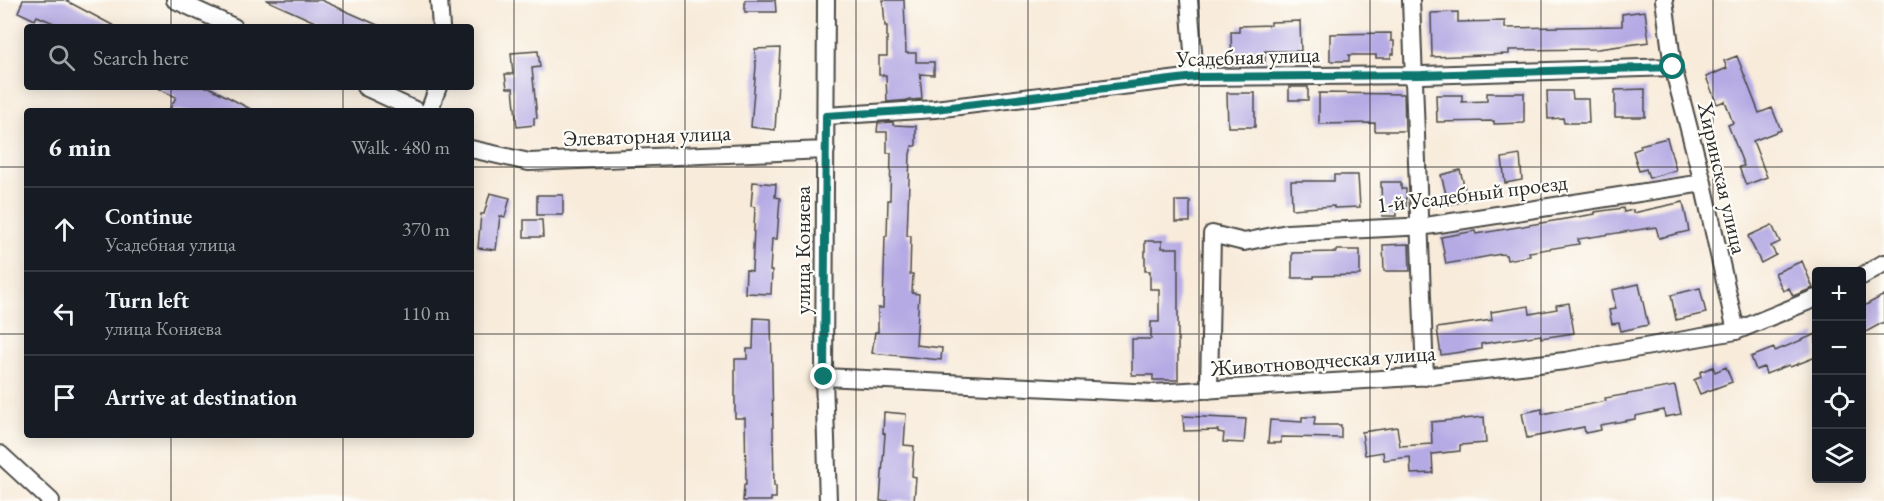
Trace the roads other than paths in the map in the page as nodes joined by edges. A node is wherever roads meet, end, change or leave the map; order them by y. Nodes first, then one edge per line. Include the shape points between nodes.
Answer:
1 (175, 0) edge
2 (439, 0) edge
3 (826, 0) edge
4 (1189, 0) edge
5 (1411, 0) edge
6 (1664, 0) edge
7 (227, 24) edge
8 (441, 24) edge
9 (1673, 67) junction
10 (1414, 75) junction
11 (1195, 77) junction
12 (372, 90) edge
13 (437, 90) edge
14 (410, 108) edge
15 (430, 108) edge
16 (826, 116) junction
17 (474, 150) edge
18 (826, 150) junction
19 (1703, 183) junction
20 (1418, 226) junction
21 (1884, 263) edge
22 (1866, 274) edge
23 (1812, 300) edge
24 (1736, 331) junction
25 (1425, 376) junction
26 (824, 377) junction
27 (1209, 390) junction
28 (0, 454) edge
29 (51, 501) edge
30 (828, 501) edge

1 - 7 street
2 - 8 street
3 - 16 street, улица Коняева
4 - 11 street
5 - 10 street
6 - 9 street, Хиринская улица
9 - 10 street, Усадебная улица
9 - 19 street, Хиринская улица
10 - 11 street, Усадебная улица
10 - 20 street
11 - 16 street, Усадебная улица via 935,109
12 - 14 street
13 - 15 street
16 - 18 street, улица Коняева
17 - 18 street, Элеваторная улица via 529,162
18 - 26 street, улица Коняева
19 - 20 street, 1-й Усадебный проезд
19 - 24 street, Хиринская улица
20 - 25 street
20 - 27 street, 1-й Усадебный проезд via 1287,233 1244,242 1212,234
21 - 22 street
23 - 24 street, Животноводческая улица
24 - 25 street, Животноводческая улица via 1565,362
25 - 27 street, Животноводческая улица
26 - 27 street, Животноводческая улица via 1154,393
26 - 30 street, улица Коняева
28 - 29 street

